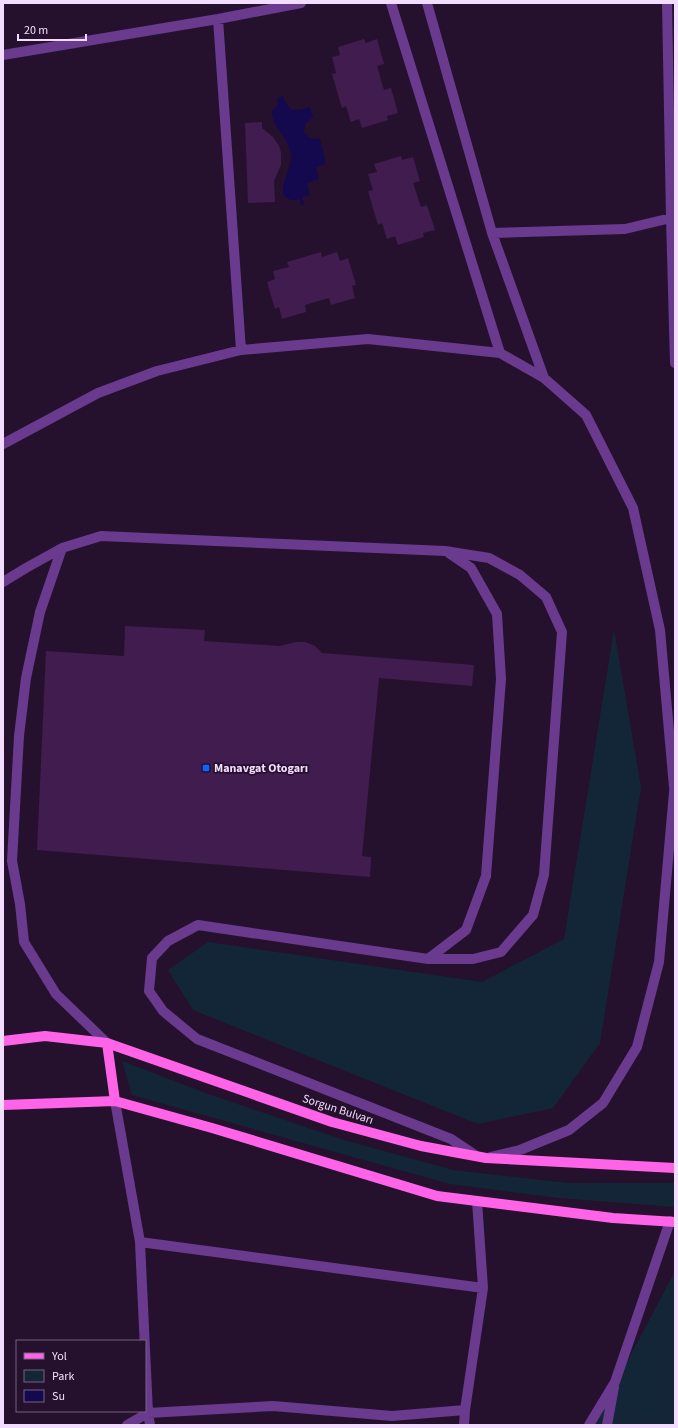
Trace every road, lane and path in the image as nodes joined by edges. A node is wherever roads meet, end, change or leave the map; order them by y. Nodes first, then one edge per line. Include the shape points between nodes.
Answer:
1 (301, 3) edge
2 (391, 3) edge
3 (427, 3) edge
4 (668, 3) edge
5 (218, 19) junction
6 (3, 55) edge
7 (673, 217) edge
8 (492, 233) junction
9 (241, 350) junction
10 (500, 353) junction
11 (675, 363) edge
12 (544, 378) junction
13 (3, 444) edge
14 (62, 548) junction
15 (446, 551) junction
16 (3, 582) edge
17 (675, 782) edge
18 (428, 959) junction
19 (3, 1041) edge
20 (107, 1043) junction
21 (115, 1101) junction
22 (3, 1105) edge
23 (475, 1155) junction
24 (486, 1158) junction
25 (675, 1168) edge
26 (477, 1201) junction
27 (672, 1221) edge
28 (140, 1242) junction
29 (483, 1288) junction
30 (145, 1340) edge
31 (146, 1370) edge
32 (615, 1382) junction
33 (465, 1410) junction
34 (148, 1413) junction
35 (127, 1425) edge
36 (150, 1425) edge
37 (464, 1425) edge
38 (589, 1425) edge
39 (607, 1425) edge

1 - 5 street
2 - 10 street
3 - 8 street
4 - 7 street
5 - 6 street
5 - 9 street
7 - 8 street via 625,229
7 - 11 street
8 - 12 street
9 - 10 street via 368,339
9 - 13 street via 157,370 98,393
10 - 12 street
12 - 17 street via 586,415 633,508 660,630
14 - 15 street via 101,536
14 - 16 street
14 - 20 street via 40,612 26,678 19,736 12,861 24,942 56,994
15 - 18 street via 471,568 497,614 501,679 486,876 466,930
15 - 18 street via 489,558 520,575 546,597 562,632 544,875 533,915 500,952 473,960
17 - 24 street via 659,962 637,1047 603,1103 569,1130 520,1150
18 - 23 street via 198,925 168,942 152,958 149,991 162,1011 197,1039 451,1139
19 - 20 main road, Sorgun Bulvarı via 45,1036
20 - 21 main road
20 - 23 main road, Sorgun Bulvarı via 332,1122 421,1146
21 - 22 main road
21 - 26 main road via 437,1196
21 - 28 street
23 - 24 main road, Sorgun Bulvarı
24 - 25 main road, Sorgun Bulvarı
26 - 27 main road via 613,1218
26 - 29 street
27 - 32 street
28 - 29 street
28 - 30 street
29 - 33 street
31 - 34 street
32 - 38 street
32 - 39 street
33 - 34 street via 392,1416 273,1406
33 - 37 street
34 - 35 street
34 - 36 street

